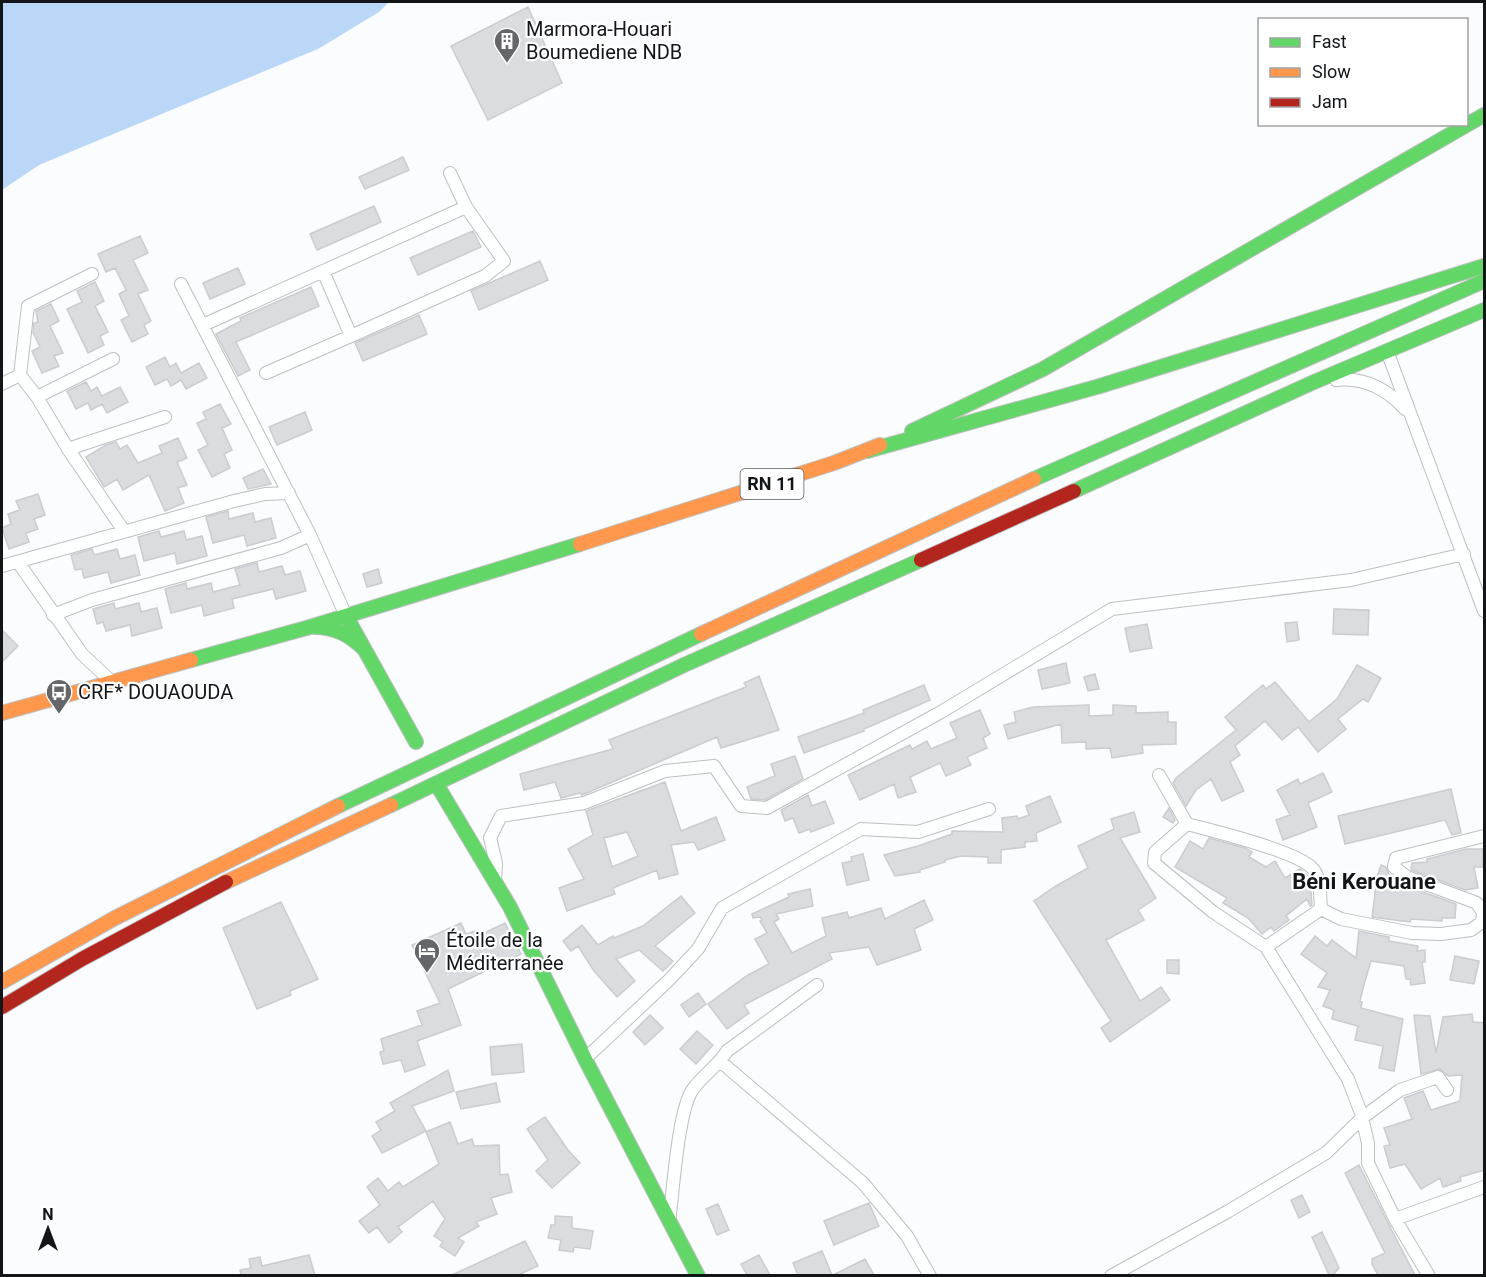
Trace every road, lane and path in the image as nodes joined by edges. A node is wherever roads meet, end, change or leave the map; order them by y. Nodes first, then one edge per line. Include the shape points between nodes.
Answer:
1 (1485, 115) edge
2 (1468, 125) edge
3 (1466, 126) edge
4 (450, 173) dead end
5 (466, 207) junction
6 (1485, 266) edge
7 (322, 272) junction
8 (92, 274) dead end
9 (1485, 281) edge
10 (182, 284) dead end
11 (1485, 310) edge
12 (203, 325) junction
13 (351, 336) junction
14 (1387, 351) junction
15 (113, 359) dead end
16 (266, 373) dead end
17 (20, 375) junction
18 (1314, 382) junction
19 (2, 384) edge
20 (37, 397) junction
21 (1410, 414) junction
22 (165, 417) dead end
23 (68, 449) junction
24 (867, 451) junction
25 (289, 493) junction
26 (124, 531) junction
27 (310, 535) junction
28 (1464, 554) junction
29 (18, 562) junction
30 (2, 566) edge
31 (385, 603) junction
32 (1485, 611) edge
33 (53, 615) junction
34 (346, 616) junction
35 (310, 627) junction
36 (365, 650) junction
37 (113, 682) junction
38 (2, 713) edge
39 (416, 742) dead end
40 (1160, 775) dead end
41 (437, 785) dead end
42 (989, 809) dead end
43 (1187, 824) junction
44 (1485, 836) edge
45 (495, 882) junction
46 (1321, 909) junction
47 (1471, 930) junction
48 (1485, 932) edge
49 (1266, 947) junction
50 (2, 982) edge
51 (817, 985) dead end
52 (2, 1007) edge
53 (585, 1059) junction
54 (721, 1062) junction
55 (1447, 1090) dead end
56 (1362, 1118) junction
57 (1485, 1186) edge
58 (1395, 1219) junction
59 (669, 1223) junction
60 (698, 1275) edge
61 (930, 1275) edge
62 (1111, 1275) edge
63 (1429, 1275) edge

1 - 2 main road, RN 11
3 - 24 main road, RN 11 via 1043,369
4 - 5 street
5 - 7 street
5 - 13 street via 504,261 485,276
6 - 24 main road via 1054,399
7 - 12 street
7 - 13 street
8 - 17 street via 28,306
9 - 50 main road via 1036,479 675,645 217,864
10 - 12 street
11 - 14 main road
12 - 25 street
13 - 16 street
14 - 18 main road
14 - 21 street
15 - 20 street
17 - 19 street
17 - 20 street
18 - 21 street via 1352,378 1368,382 1395,397
18 - 52 main road via 717,650 211,889
20 - 23 street
21 - 28 street
22 - 23 street
23 - 26 street
24 - 31 main road, RN 11
25 - 26 street via 265,494
25 - 27 street
26 - 29 street
27 - 33 street via 281,548 92,600
27 - 34 street
28 - 32 street
28 - 45 street via 1351,580 1112,609 941,712 767,807 741,806 714,766 665,771 584,803 501,816 490,838 496,863
29 - 30 street
29 - 33 street
31 - 34 main road, RN 11
31 - 36 main road via 372,612 364,626
33 - 37 street via 82,654
34 - 35 main road, RN 11
34 - 36 main road
35 - 36 main road via 344,633
35 - 37 main road, RN 11
36 - 39 main road
37 - 38 main road, RN 11
40 - 43 street
41 - 45 main road
42 - 53 street via 918,832 861,830 722,908 698,949
43 - 46 street via 1291,854 1314,869
43 - 49 street via 1155,852 1154,863 1213,912
44 - 47 street via 1396,858 1394,867 1407,877 1477,903 1483,912 1482,922
45 - 53 main road
46 - 47 street via 1341,919 1412,933
46 - 49 street
47 - 48 street
49 - 56 street via 1348,1079
51 - 54 street via 727,1051
53 - 59 main road
54 - 59 street via 692,1089 684,1109
54 - 61 street via 863,1183 907,1236
55 - 56 street via 1438,1077 1400,1090
56 - 58 street via 1368,1163
56 - 62 street via 1326,1153
57 - 58 street
58 - 63 street
59 - 60 main road

